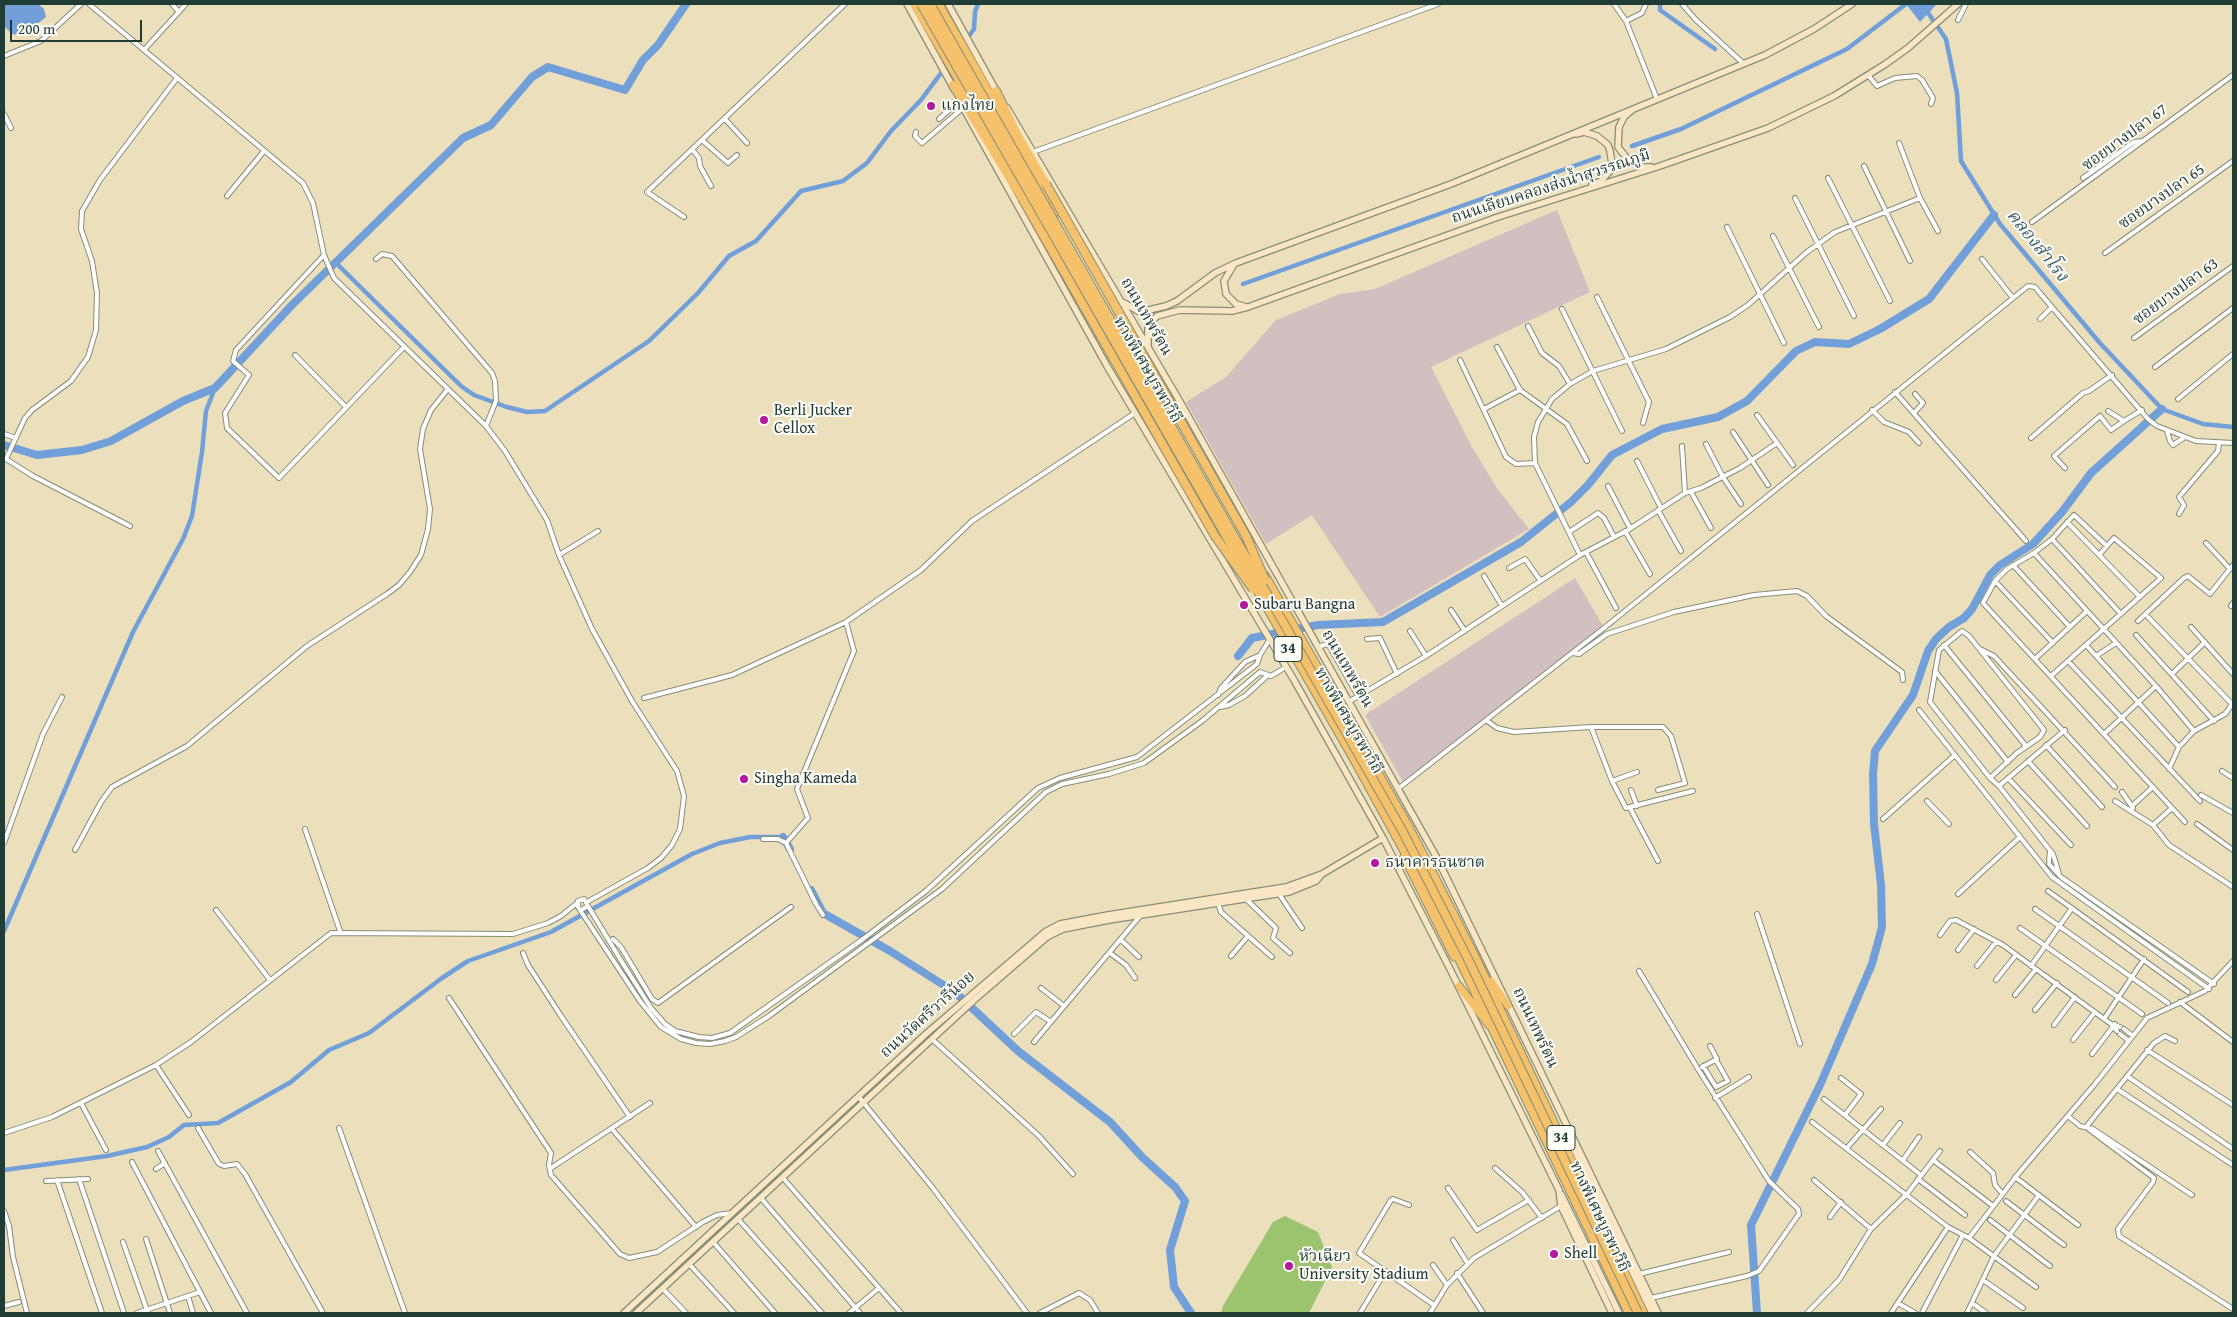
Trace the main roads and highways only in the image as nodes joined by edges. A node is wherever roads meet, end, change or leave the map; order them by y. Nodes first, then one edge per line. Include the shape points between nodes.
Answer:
1 (907, 4) edge
2 (914, 4) edge
3 (920, 4) edge
4 (930, 4) edge
5 (939, 4) edge
6 (948, 4) edge
7 (1852, 4) edge
8 (1958, 4) edge
9 (952, 86) junction
10 (996, 91) junction
11 (1638, 106) junction
12 (1566, 135) junction
13 (1660, 166) junction
14 (1566, 196) junction
15 (1236, 263) junction
16 (1123, 303) junction
17 (1248, 307) junction
18 (1116, 309) junction
19 (1098, 320) junction
20 (1148, 348) junction
21 (1220, 531) junction
22 (1216, 550) junction
23 (1268, 600) junction
24 (1383, 838) junction
25 (1322, 874) junction
26 (1478, 962) junction
27 (1459, 986) junction
28 (971, 999) junction
29 (1508, 1006) junction
30 (959, 1009) junction
31 (1489, 1026) junction
32 (1549, 1091) junction
33 (1559, 1190) junction
34 (624, 1313) edge
35 (636, 1313) edge
36 (1612, 1313) edge
37 (1619, 1313) edge
38 (1628, 1313) edge
39 (1638, 1313) edge
40 (1644, 1313) edge
41 (1652, 1313) edge
42 (1658, 1313) edge

1 - 9 main road, 34
2 - 19 highway, 34
3 - 23 highway, ทางพิเศษบูรพาวิถี, bridge
4 - 23 highway, ทางพิเศษบูรพาวิถี, bridge
5 - 18 highway, ถนนเทพรัตน / 34 via 1015,140
6 - 10 main road, ถนนเทพรัตน / 34
7 - 11 main road, ถนนเลียบคลองส่งน้ำสุวรรณภูมิ via 1795,40
8 - 13 main road, ถนนเลียบคลองส่งน้ำสุวรรณภูมิ via 1908,48 1834,96 1768,128
9 - 22 main road, 34 via 1135,413
9 - 23 highway, bridge via 1022,198 1215,536 1240,574
10 - 16 main road, ถนนเทพรัตน / 34
10 - 23 highway, bridge via 1018,136 1246,536
11 - 12 main road, ถนนเลียบคลองส่งน้ำสุวรรณภูมิ
11 - 13 main road via 1620,122 1618,148 1622,156 1637,166
12 - 14 main road via 1584,132 1597,136 1608,145 1612,158 1609,172 1601,181
12 - 15 main road, ถนนเลียบคลองส่งน้ำสุวรรณภูมิ via 1451,184
13 - 14 main road, ถนนเลียบคลองส่งน้ำสุวรรณภูมิ
14 - 17 main road, ถนนเลียบคลองส่งน้ำสุวรรณภูมิ via 1498,217
15 - 16 main road, ถนนเลียบคลองส่งน้ำสุวรรณภูมิ via 1215,272 1166,306 1140,312
15 - 17 main road via 1226,276 1224,288 1236,304
16 - 20 main road, ถนนเทพรัตน / 34
17 - 20 main road, ถนนเลียบคลองส่งน้ำสุวรรณภูมิ via 1232,311 1180,310 1157,316 1148,326
18 - 19 highway
18 - 26 highway, ถนนเทพรัตน / 34 via 1408,825
19 - 21 highway, 34
20 - 29 main road, ถนนเทพรัตน / 34 via 1399,788 1479,940
21 - 22 main road
21 - 31 highway, 34 via 1392,834
22 - 24 main road, 34
23 - 38 highway, ทางพิเศษบูรพาวิถี via 1429,896
23 - 39 highway, ทางพิเศษบูรพาวิถี, bridge via 1360,752 1440,904
24 - 25 main road, ถนนวัดศรีวารีน้อย
24 - 27 main road, 34
25 - 28 main road, ถนนวัดศรีวารีน้อย via 1319,880 1279,894 1109,920 1056,932
25 - 28 main road, ถนนวัดศรีวารีน้อย via 1286,887 1060,924 1035,939
26 - 29 highway
26 - 40 highway, ถนนเทพรัตน / 34
27 - 31 highway
27 - 33 main road, 34
28 - 30 main road, ถนนวัดศรีวารีน้อย
29 - 32 main road, ถนนเทพรัตน / 34
30 - 34 main road, ถนนวัดศรีวารีน้อย via 858,1096
30 - 35 main road, ถนนวัดศรีวารีน้อย via 933,1040
31 - 38 highway, 34
32 - 41 main road via 1578,1160
32 - 42 main road, ถนนเทพรัตน / 34
33 - 36 main road, 34 via 1561,1206
33 - 37 main road

